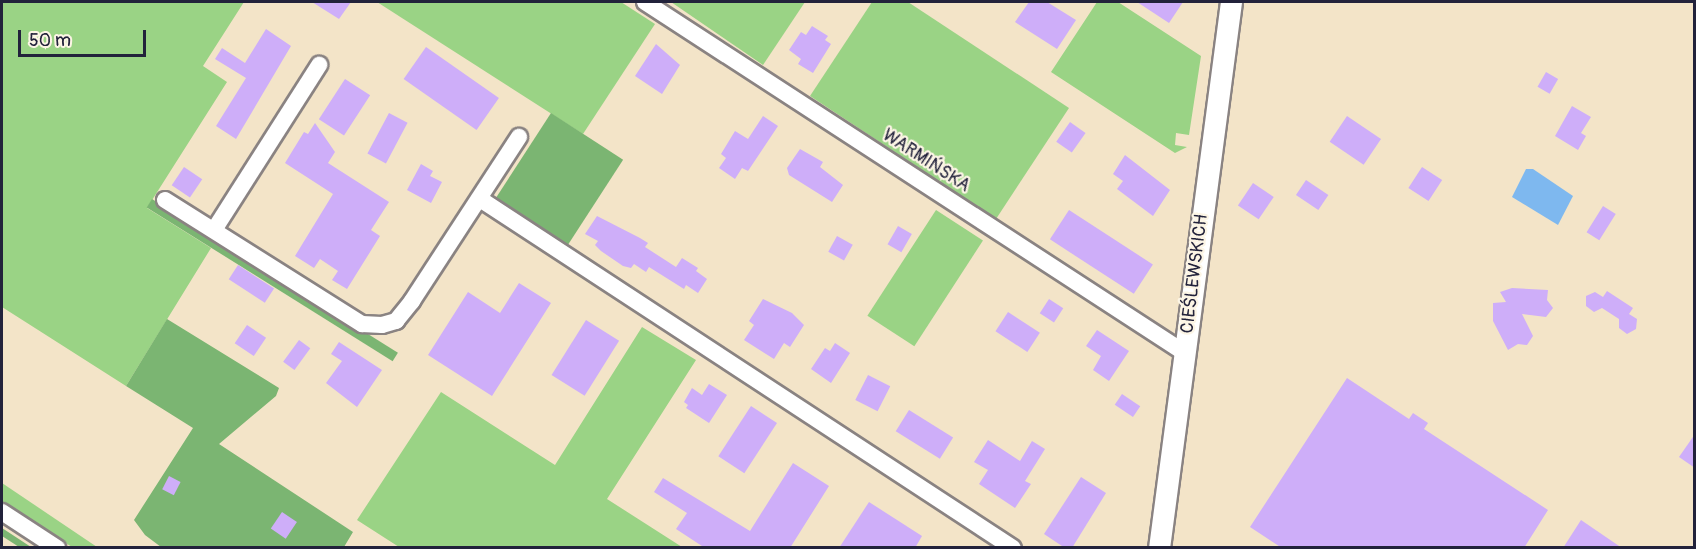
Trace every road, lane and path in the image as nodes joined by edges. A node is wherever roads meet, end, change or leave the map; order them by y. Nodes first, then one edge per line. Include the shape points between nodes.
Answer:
1 (645, 2) edge
2 (1231, 2) edge
3 (319, 65) dead end
4 (519, 137) dead end
5 (480, 199) junction
6 (165, 200) dead end
7 (214, 230) junction
8 (1185, 353) junction
9 (2, 513) edge
10 (57, 548) edge
11 (1013, 548) edge
12 (1159, 548) edge

1 - 8 street, WARMIŃSKA
2 - 8 street, CIEŚLEWSKICH
3 - 7 street
4 - 5 street
5 - 7 street via 412,301 396,321 382,325 362,324
5 - 11 street
6 - 7 street
8 - 12 street, CIEŚLEWSKICH
9 - 10 street

